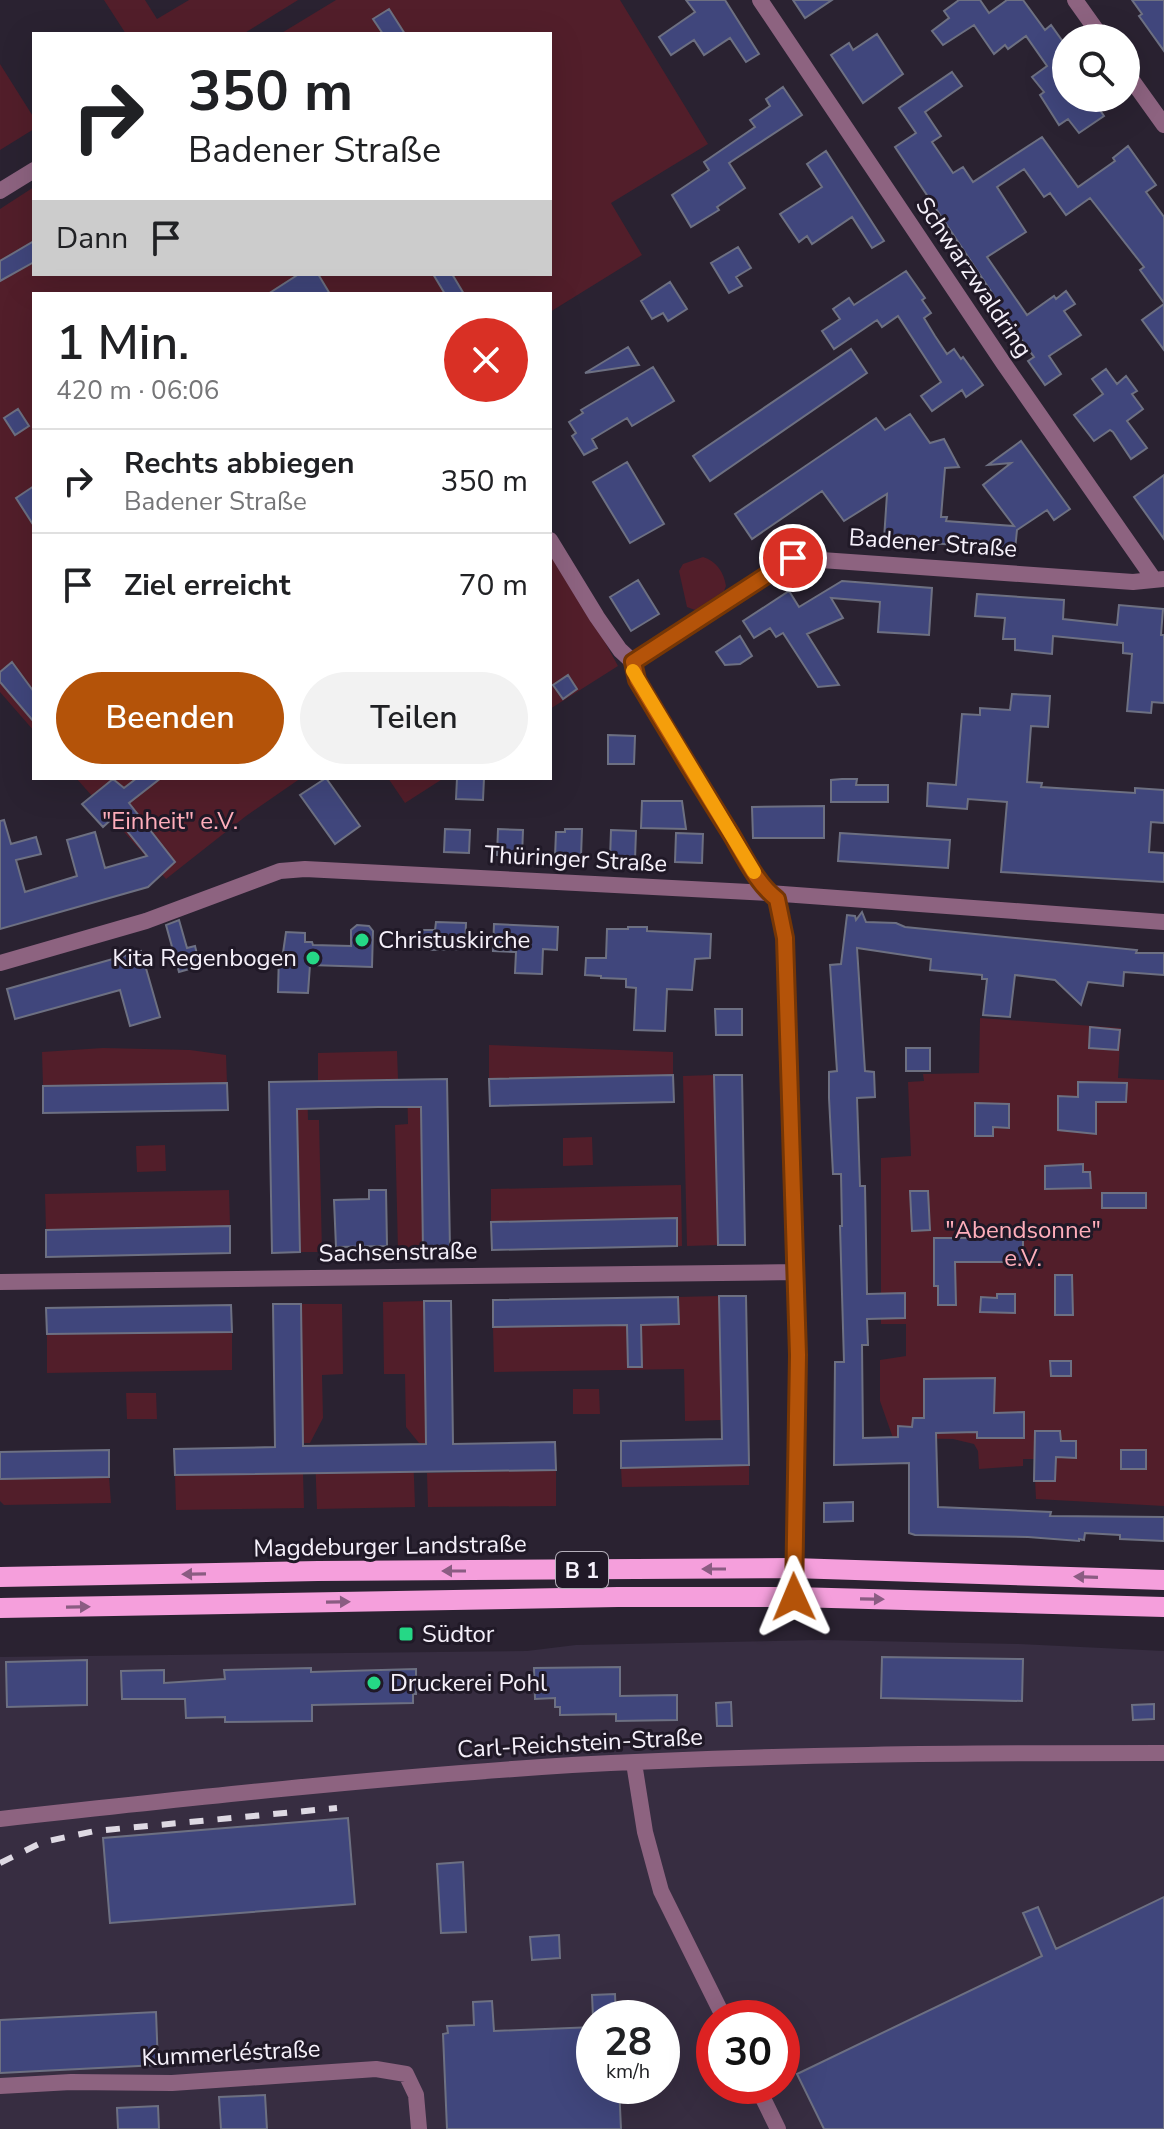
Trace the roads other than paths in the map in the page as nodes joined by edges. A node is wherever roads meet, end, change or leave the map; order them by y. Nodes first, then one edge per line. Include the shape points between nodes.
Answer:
1 (760, 0) edge
2 (1075, 0) edge
3 (1092, 24) edge
4 (1140, 92) edge
5 (1164, 125) edge
6 (32, 171) edge
7 (0, 191) edge
8 (552, 543) edge
9 (1158, 579) edge
10 (633, 662) junction
11 (769, 893) junction
12 (1164, 922) edge
13 (0, 963) edge
14 (796, 1272) junction
15 (0, 1282) edge
16 (793, 1568) junction
17 (0, 1577) edge
18 (1164, 1580) edge
19 (794, 1597) junction
20 (1164, 1607) edge
21 (0, 1608) edge
22 (1164, 1753) edge
23 (634, 1763) junction
24 (0, 1819) edge
25 (715, 2000) edge
26 (0, 2086) edge
27 (766, 2104) edge
28 (419, 2129) edge
29 (778, 2129) edge

1 - 9 street, Schwarzwaldring via 1012,377
2 - 3 street
4 - 5 street
6 - 7 street
8 - 10 street via 597,617
9 - 10 street, Badener Straße via 1133,582 793,558
10 - 11 street via 637,680
11 - 12 street, Thüringer Straße
11 - 13 street, Thüringer Straße via 280,871 146,921
11 - 14 street via 777,899 785,938
14 - 15 street, Sachsenstraße
14 - 16 street
16 -> 17 main road, Magdeburger Landstraße / B 1
18 -> 16 main road, Magdeburger Landstraße / B 1
16 - 19 street
19 -> 20 main road, B 1
21 -> 19 main road, B 1
22 - 23 street, Carl-Reichstein-Straße
23 - 24 street, Carl-Reichstein-Straße via 421,1777
23 - 25 street via 661,1891
26 - 28 street, Kummerléstraße via 172,2083 376,2069 406,2074 416,2095
27 - 29 street

